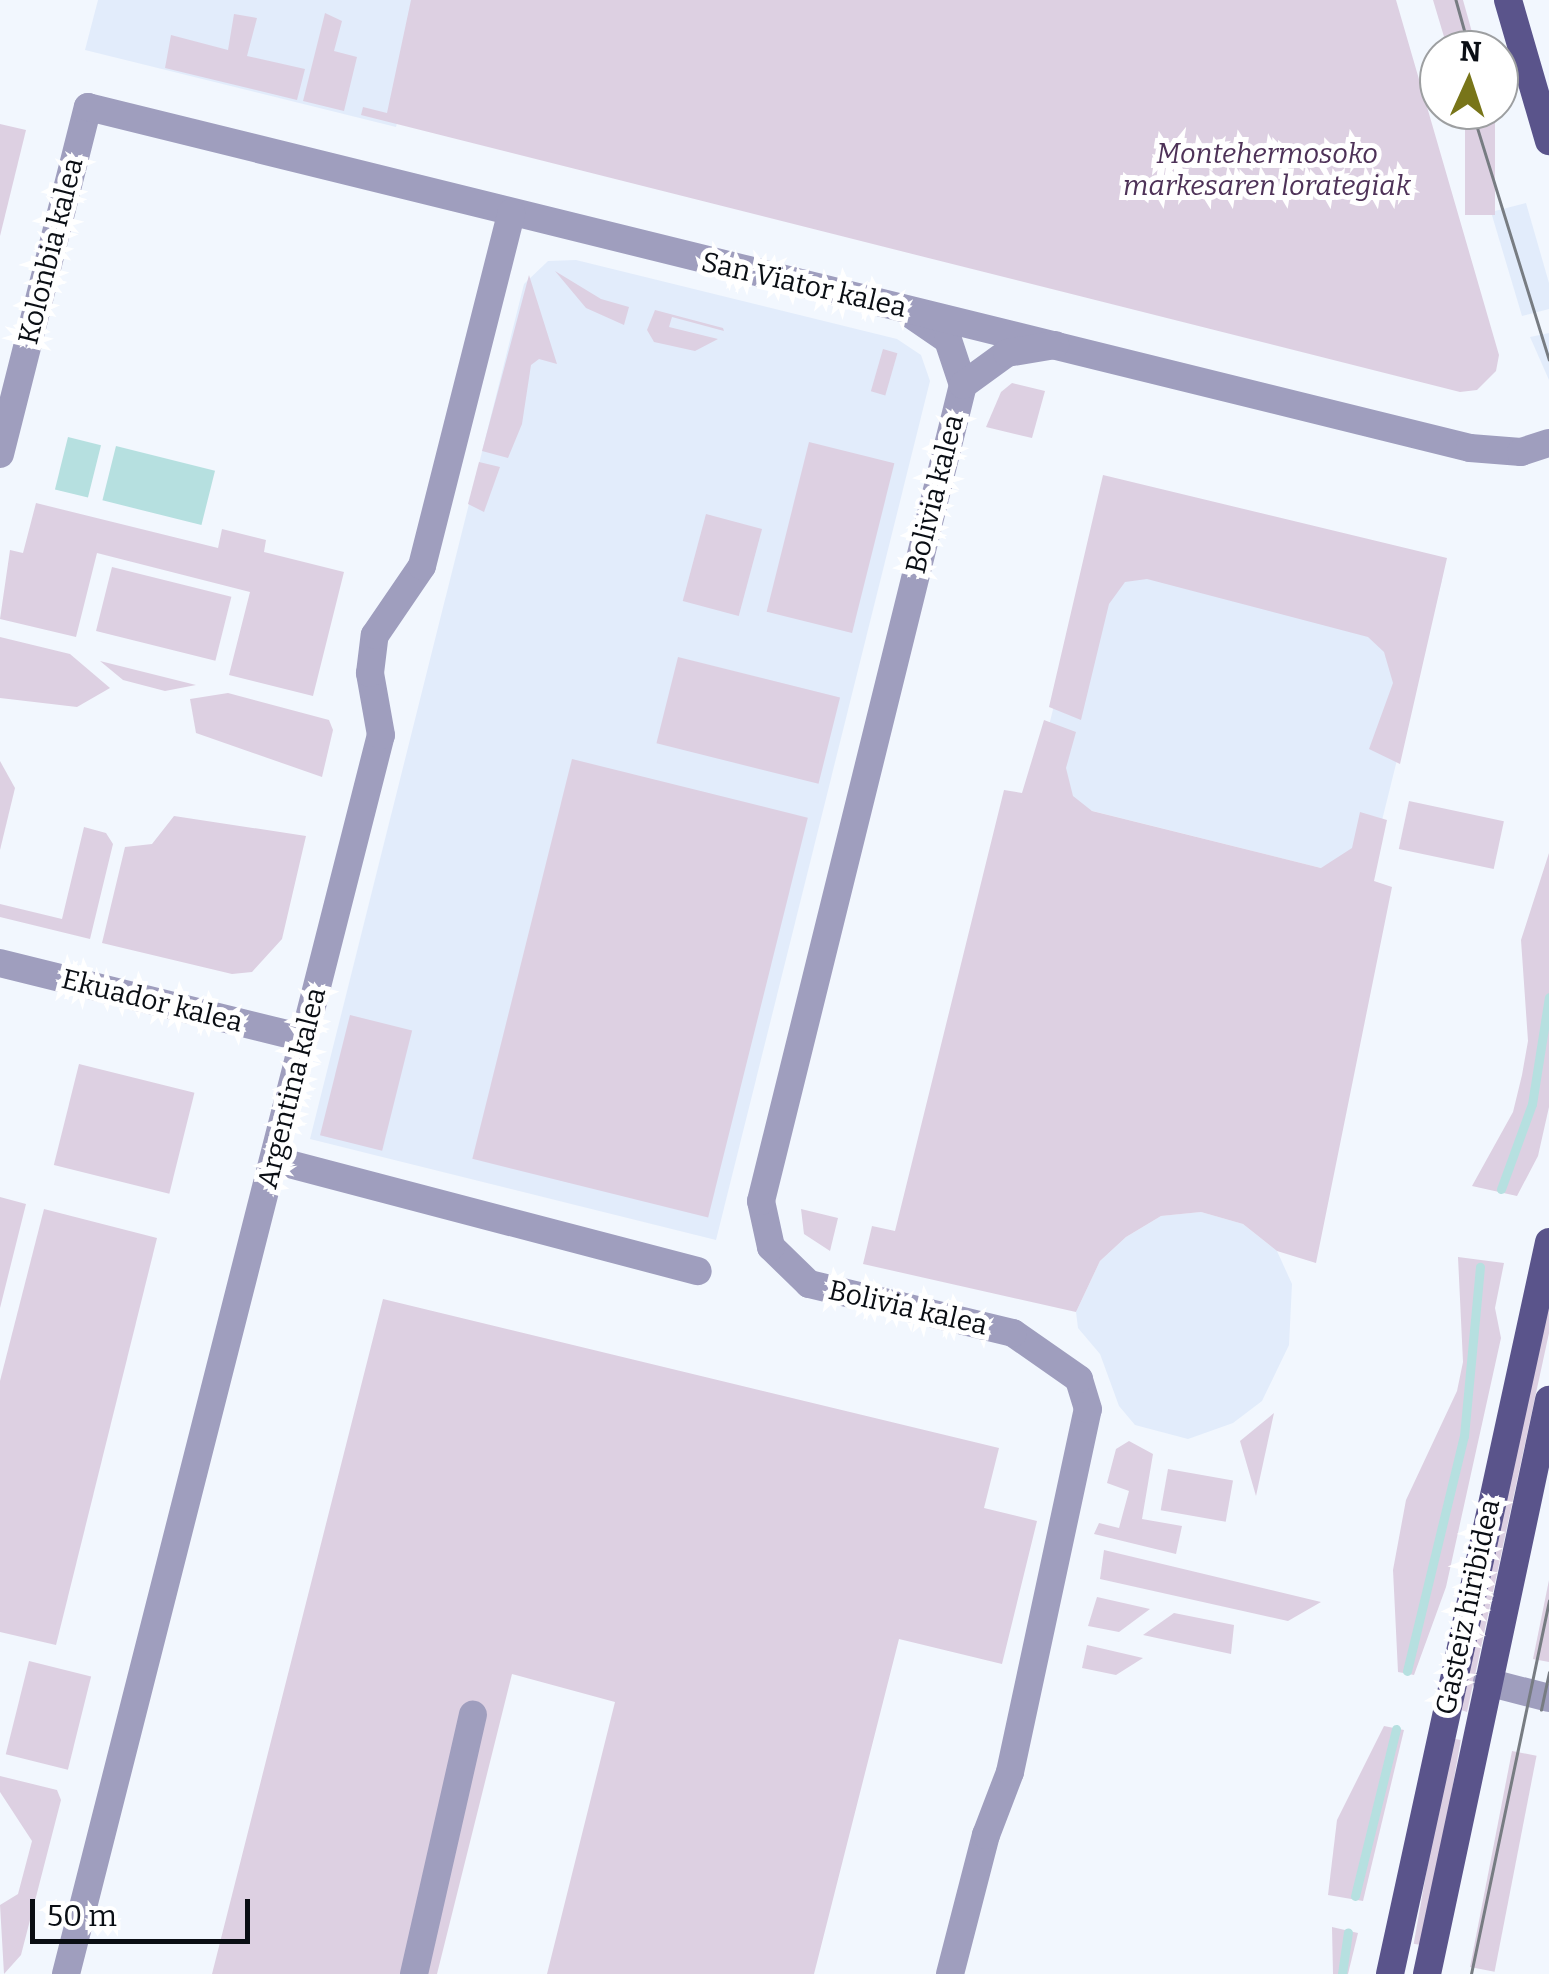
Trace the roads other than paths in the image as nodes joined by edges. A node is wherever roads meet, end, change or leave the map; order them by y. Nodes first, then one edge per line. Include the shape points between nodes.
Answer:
1 (1508, 0) edge
2 (88, 107) joint
3 (1549, 141) edge
4 (511, 214) junction
5 (902, 311) junction
6 (1055, 346) junction
7 (963, 385) junction
8 (1549, 443) edge
9 (1520, 452) junction
10 (0, 454) edge
11 (1549, 460) edge
12 (0, 963) edge
13 (304, 1038) junction
14 (274, 1160) junction
15 (1549, 1242) edge
16 (698, 1271) dead end
17 (1549, 1400) edge
18 (1487, 1682) junction
19 (1549, 1698) edge
20 (473, 1715) dead end
21 (66, 1974) edge
22 (414, 1974) edge
23 (950, 1974) edge
24 (1390, 1974) edge
25 (1427, 1974) edge

1 - 3 main road
2 - 4 street, San Viator kalea
2 - 10 street, Kolonbia kalea
4 - 5 street, San Viator kalea
4 - 13 street, Argentina kalea via 422,566 375,636 370,673 381,735
5 - 6 street, San Viator kalea via 946,315
5 - 7 street, Bolivia kalea via 936,326 948,340
6 - 7 street, Bolivia kalea via 1008,353
6 - 9 street, San Viator kalea via 1470,448
7 - 23 street, Bolivia kalea via 761,1200 771,1246 809,1284 1013,1333 1078,1379 1088,1409 1010,1772
8 - 9 street, San Viator kalea
9 - 11 street, San Viator kalea
12 - 13 street, Ekuador kalea
13 - 14 street, Argentina kalea
14 - 16 street
14 - 21 street, Argentina kalea
15 - 24 main road, Gasteiz hiribidea
17 - 18 main road, Gasteiz hiribidea
18 - 19 street
18 - 25 main road, Gasteiz hiribidea
20 - 22 street

